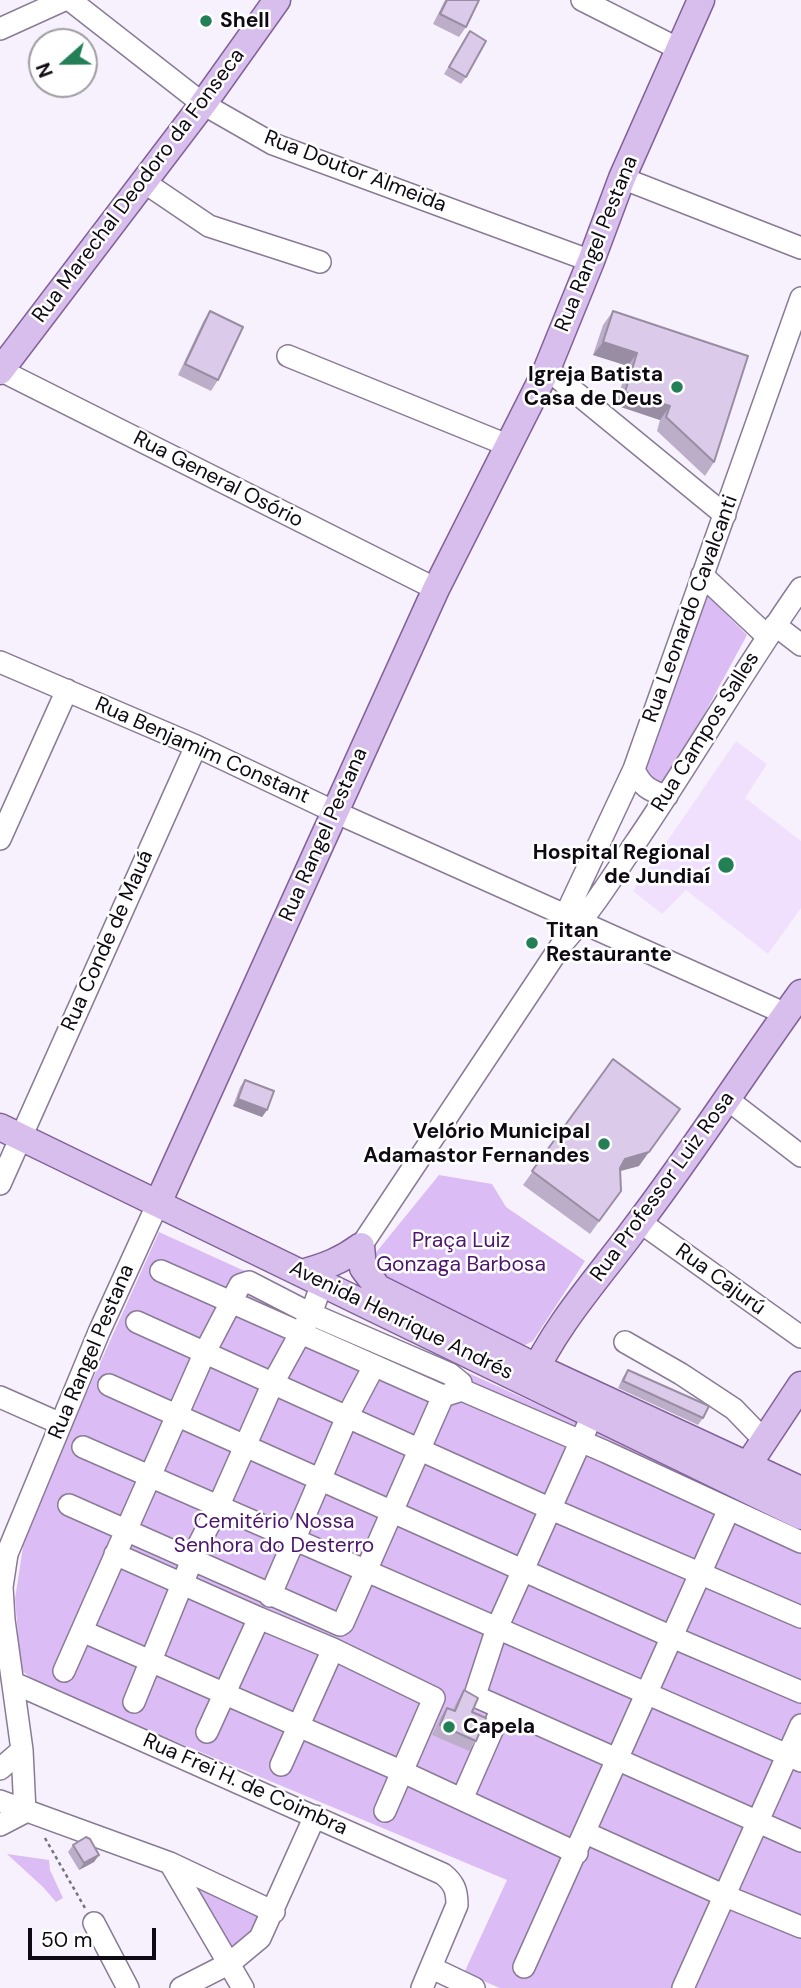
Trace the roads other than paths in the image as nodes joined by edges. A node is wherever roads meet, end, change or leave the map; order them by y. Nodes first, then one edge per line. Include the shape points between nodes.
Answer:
1 (64, 0) edge
2 (70, 0) edge
3 (277, 0) edge
4 (582, 0) edge
5 (701, 0) edge
6 (0, 29) edge
7 (679, 49) junction
8 (203, 104) junction
9 (622, 178) junction
10 (144, 182) junction
11 (801, 248) edge
12 (591, 261) junction
13 (320, 262) dead end
14 (801, 298) edge
15 (288, 356) dead end
16 (547, 369) junction
17 (0, 370) edge
18 (507, 445) junction
19 (725, 515) junction
20 (702, 575) junction
21 (801, 588) edge
22 (436, 589) junction
23 (771, 630) junction
24 (801, 645) edge
25 (0, 662) edge
26 (67, 690) junction
27 (196, 746) junction
28 (634, 769) junction
29 (667, 796) junction
30 (335, 812) junction
31 (0, 839) edge
32 (574, 918) junction
33 (794, 1003) edge
34 (727, 1098) junction
35 (10, 1131) edge
36 (801, 1156) edge
37 (0, 1184) edge
38 (158, 1203) junction
39 (640, 1222) junction
40 (361, 1246) junction
41 (161, 1271) dead end
42 (312, 1278) junction
43 (230, 1302) junction
44 (311, 1314) junction
45 (137, 1322) dead end
46 (300, 1333) junction
47 (801, 1337) edge
48 (625, 1342) dead end
49 (205, 1352) junction
50 (374, 1366) junction
51 (533, 1375) junction
52 (273, 1383) junction
53 (109, 1385) dead end
54 (801, 1385) edge
55 (452, 1393) junction
56 (0, 1397) edge
57 (178, 1415) junction
58 (347, 1417) junction
59 (61, 1424) junction
60 (584, 1434) junction
61 (764, 1440) junction
62 (244, 1445) junction
63 (83, 1447) dead end
64 (420, 1450) junction
65 (678, 1458) junction
66 (748, 1465) junction
67 (149, 1475) junction
68 (320, 1478) junction
69 (801, 1490) edge
70 (69, 1505) dead end
71 (219, 1505) junction
72 (551, 1509) junction
73 (729, 1509) junction
74 (394, 1511) junction
75 (801, 1516) edge
76 (125, 1529) junction
77 (294, 1538) junction
78 (801, 1542) edge
79 (115, 1554) junction
80 (192, 1559) junction
81 (523, 1569) junction
82 (366, 1570) junction
83 (701, 1574) junction
84 (182, 1582) junction
85 (270, 1596) junction
86 (259, 1618) junction
87 (801, 1618) edge
88 (497, 1628) junction
89 (82, 1631) junction
90 (671, 1637) junction
91 (332, 1648) junction
92 (150, 1663) junction
93 (64, 1671) dead end
94 (14, 1683) junction
95 (801, 1692) edge
96 (646, 1693) junction
97 (224, 1695) junction
98 (134, 1702) dead end
99 (502, 1708) junction
100 (801, 1725) edge
101 (298, 1727) junction
102 (207, 1732) dead end
103 (22, 1750) junction
104 (794, 1758) edge
105 (618, 1759) junction
106 (281, 1765) dead end
107 (0, 1769) edge
108 (402, 1772) junction
109 (462, 1799) junction
110 (0, 1801) edge
111 (385, 1811) dead end
112 (28, 1813) junction
113 (315, 1816) junction
114 (757, 1821) junction
115 (0, 1825) edge
116 (586, 1833) junction
117 (801, 1841) edge
118 (577, 1853) junction
119 (170, 1863) junction
120 (723, 1895) junction
121 (274, 1912) junction
122 (94, 1923) road end
123 (801, 1927) edge
124 (230, 1963) junction
125 (432, 1968) junction
126 (524, 1968) dead end
127 (128, 1988) edge
128 (181, 1988) edge
129 (243, 1988) edge
130 (422, 1988) edge
131 (474, 1988) edge
132 (683, 1988) edge

1 - 6 street
2 - 8 street, Rua Doutor Almeida
3 - 8 main road, Rua Marechal Deodoro da Fonseca
4 - 7 street
5 - 7 main road, Rua Rangel Pestana
7 - 9 main road, Rua Rangel Pestana
8 - 10 main road, Rua Marechal Deodoro da Fonseca
8 - 12 street, Rua Doutor Almeida via 273,144
9 - 11 street
9 - 12 main road, Rua Rangel Pestana
10 - 13 street via 209,226
10 - 17 main road, Rua Marechal Deodoro da Fonseca
12 - 16 main road, Rua Rangel Pestana
14 - 19 street, Rua Leonardo Cavalcanti
15 - 18 street
16 - 18 main road, Rua Rangel Pestana
16 - 19 street
17 - 22 street, Rua General Osório
18 - 22 main road, Rua Rangel Pestana
19 - 20 street, Rua Leonardo Cavalcanti
20 - 23 street
20 - 28 street, Rua Leonardo Cavalcanti
21 - 23 street, Rua Campos Salles
22 - 30 main road, Rua Rangel Pestana
23 - 24 street
23 - 29 street, Rua Campos Salles
25 - 26 street, Rua Benjamim Constant
26 - 27 street, Rua Benjamim Constant
26 - 31 street
27 - 30 street, Rua Benjamim Constant
27 - 35 street, Rua Conde de Mauá
28 - 29 street via 641,785
28 - 32 street, Rua Leonardo Cavalcanti
29 - 32 street, Rua Campos Salles
30 - 32 street, Rua Benjamim Constant
30 - 38 main road, Rua Rangel Pestana
32 - 33 street, Rua Benjamim Constant
32 - 40 street, Rua Campos Salles via 562,944
33 - 34 main road, Rua Professor Luiz Rosa
34 - 36 street
34 - 39 main road, Rua Professor Luiz Rosa
35 - 37 street, Rua Conde de Mauá
35 - 38 main road, Avenida Henrique Andrés
38 - 42 main road, Avenida Henrique Andrés
38 - 59 street, Rua Rangel Pestana
39 - 47 street, Rua Cajurú
39 - 51 main road, Rua Professor Luiz Rosa via 571,1313
40 - 42 main road
40 - 51 main road, Avenida Henrique Andrés via 363,1268 379,1288
41 - 43 street
42 - 44 street
42 - 51 main road, Avenida Henrique Andrés
43 - 44 street via 240,1285 248,1282
43 - 46 street
43 - 49 street
44 - 46 street
44 - 55 street via 450,1374 461,1383
45 - 49 street
46 - 50 street
46 - 52 street
48 - 61 street via 734,1409
49 - 52 street
49 - 57 street
50 - 55 street
50 - 58 street
51 - 65 main road, Avenida Henrique Andrés
51 - 66 main road, Avenida Henrique Andrés
52 - 58 street
52 - 62 street
53 - 57 street
54 - 61 main road
55 - 60 street
55 - 64 street
56 - 59 street
57 - 62 street
57 - 67 street
58 - 64 street
58 - 68 street
59 - 94 street, Rua Rangel Pestana via 7,1554 2,1587
60 - 72 street
60 - 73 street
61 - 66 main road
62 - 68 street
62 - 71 street
63 - 67 street
64 - 72 street
64 - 74 street
65 - 66 main road via 734,1472
65 - 75 main road, Avenida Henrique Andrés
66 - 69 main road, Avenida Henrique Andrés
67 - 71 street
67 - 76 street
68 - 74 street
68 - 77 street
70 - 76 street
71 - 77 street
71 - 80 street
72 - 81 street
72 - 83 street
73 - 78 street
73 - 83 street
74 - 81 street
74 - 82 street
76 - 79 street
76 - 80 street
77 - 82 street
77 - 85 street
79 - 84 street
79 - 89 street
80 - 84 street
80 - 85 street
81 - 88 street
81 - 90 street
82 - 85 street via 340,1625
82 - 88 street
83 - 87 street
83 - 90 street
84 - 86 street
84 - 92 street
86 - 91 street
86 - 97 street
88 - 96 street
88 - 99 street via 476,1692 481,1700
89 - 92 street
89 - 93 street
90 - 95 street
90 - 96 street
91 - 101 street
91 - 108 street via 434,1698
92 - 97 street
92 - 98 street
94 - 103 street, Rua Rangel Pestana
94 - 113 street, Rua Frei H. de Coimbra
96 - 104 street
96 - 105 street
97 - 101 street
97 - 102 street
99 - 105 street
99 - 109 street
100 - 104 street
101 - 106 street
101 - 108 street
103 - 107 street
103 - 112 street, Rua Rangel Pestana
104 - 114 street
105 - 114 street
105 - 116 street
108 - 109 street
108 - 111 street
109 - 118 street
110 - 112 street
112 - 115 street
112 - 119 street
113 - 121 street
113 - 125 street, Rua Frei H. de Coimbra via 453,1882 457,1905
114 - 117 street
114 - 120 street
116 - 118 street
116 - 120 street
118 - 126 street
119 - 121 street
119 - 124 street
120 - 123 street
120 - 132 street
121 - 124 street via 260,1938
122 - 127 street
124 - 128 street
124 - 129 street
125 - 130 street
125 - 131 street

